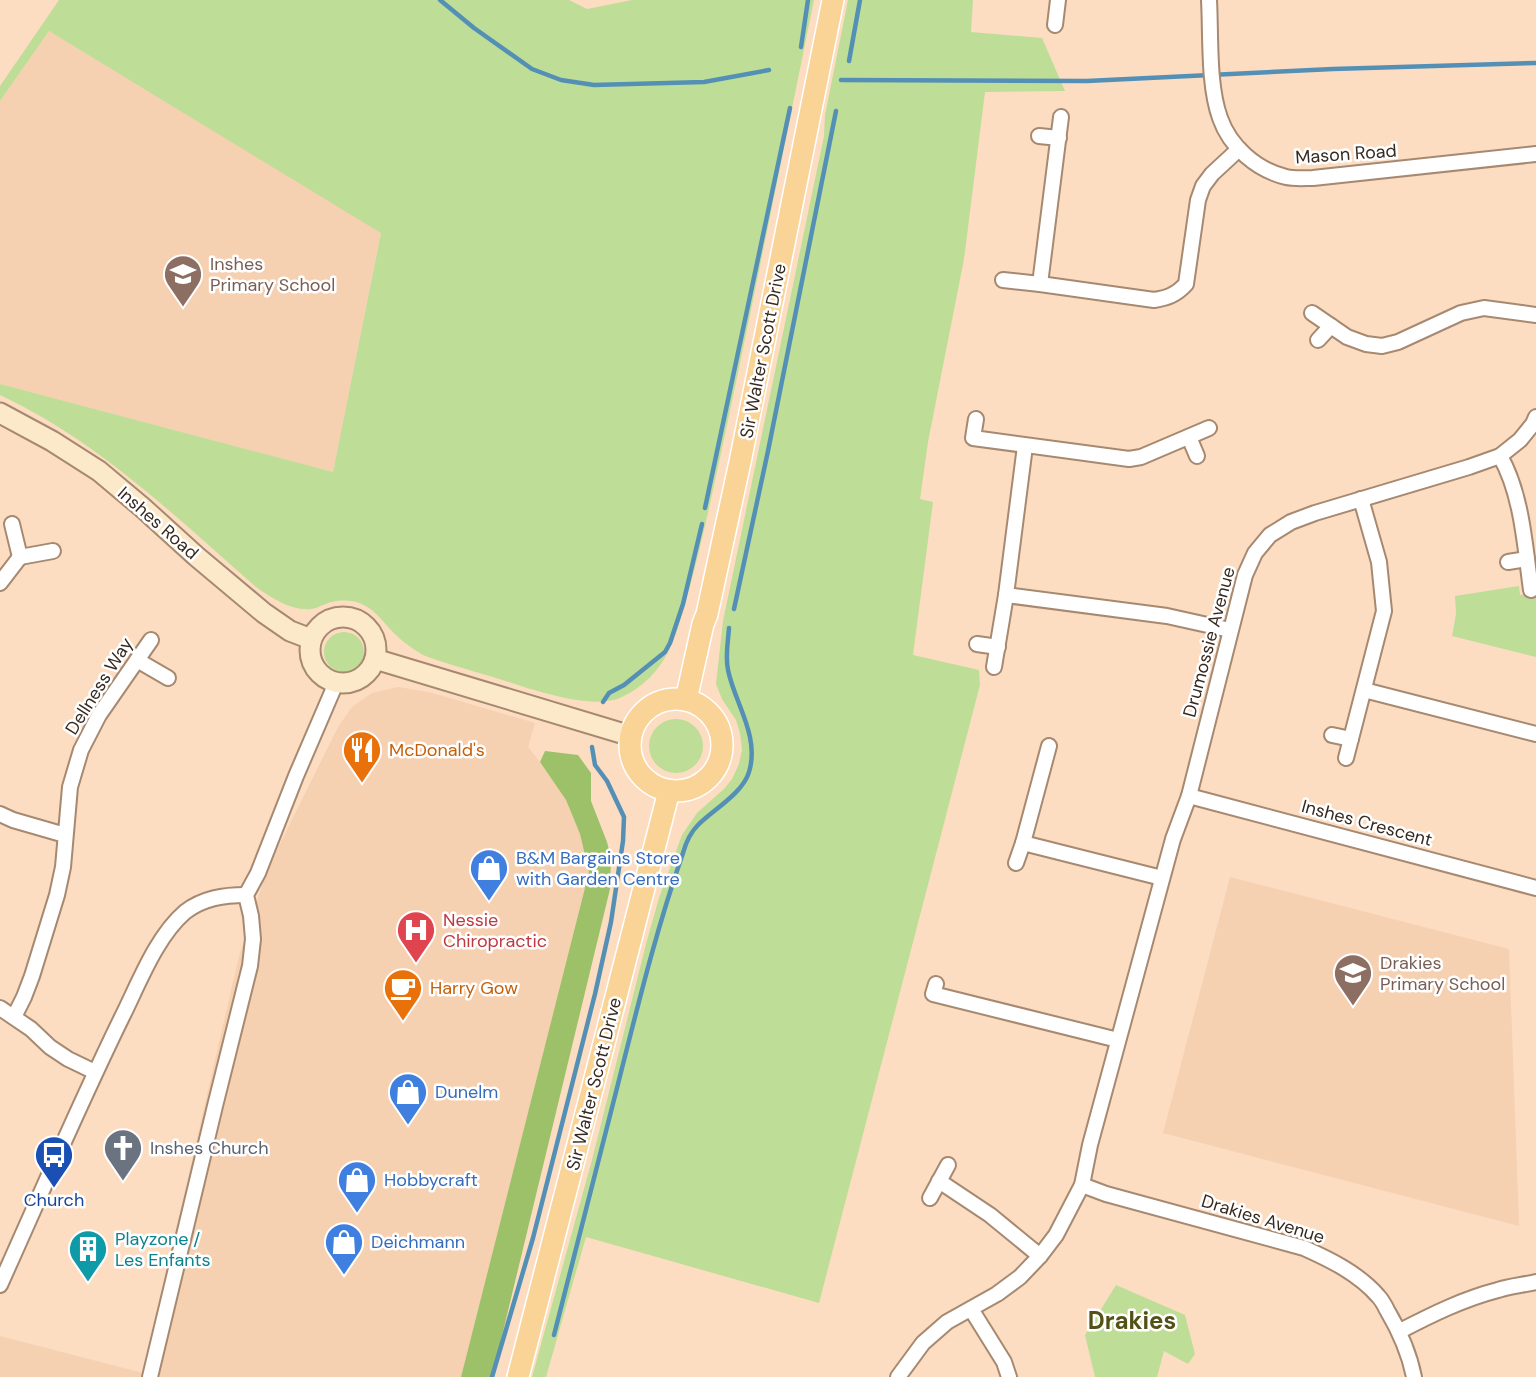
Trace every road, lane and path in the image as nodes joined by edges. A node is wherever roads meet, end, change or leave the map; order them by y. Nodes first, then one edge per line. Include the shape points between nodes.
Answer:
1 (833, 0) edge
2 (1058, 0) edge
3 (1209, 0) edge
4 (1055, 25) dead end
5 (1062, 117) dead end
6 (1039, 136) dead end
7 (1059, 138) junction
8 (1239, 149) junction
9 (1536, 154) edge
10 (1003, 280) dead end
11 (1040, 284) junction
12 (1312, 313) dead end
13 (1536, 315) edge
14 (1331, 326) junction
15 (1318, 341) dead end
16 (0, 413) edge
17 (1536, 417) edge
18 (976, 419) dead end
19 (1209, 428) dead end
20 (1189, 437) junction
21 (1025, 446) junction
22 (1197, 456) dead end
23 (1500, 456) junction
24 (1361, 499) junction
25 (12, 524) dead end
26 (53, 551) dead end
27 (20, 557) junction
28 (1527, 559) junction
29 (1508, 562) dead end
30 (0, 583) edge
31 (1531, 590) dead end
32 (1006, 595) junction
33 (1230, 630) junction
34 (311, 639) junction
35 (151, 640) dead end
36 (977, 644) dead end
37 (998, 647) junction
38 (375, 659) junction
39 (137, 660) junction
40 (994, 667) dead end
41 (168, 678) dead end
42 (336, 683) junction
43 (1364, 690) junction
44 (686, 701) junction
45 (1332, 734) dead end
46 (1536, 734) edge
47 (631, 736) junction
48 (1351, 739) junction
49 (1049, 746) dead end
50 (1346, 758) dead end
51 (1044, 765) junction
52 (1060, 769) dead end
53 (668, 791) junction
54 (1189, 796) junction
55 (0, 814) edge
56 (65, 835) junction
57 (1023, 843) junction
58 (1016, 863) dead end
59 (1162, 878) junction
60 (1536, 888) edge
61 (246, 895) junction
62 (936, 984) dead end
63 (0, 1008) edge
64 (14, 1017) junction
65 (1118, 1040) junction
66 (95, 1072) junction
67 (948, 1165) dead end
68 (939, 1181) junction
69 (1082, 1185) junction
70 (930, 1199) dead end
71 (1040, 1256) junction
72 (1536, 1282) edge
73 (0, 1285) edge
74 (971, 1308) junction
75 (1400, 1331) junction
76 (150, 1377) edge
77 (518, 1377) edge
78 (898, 1377) edge
79 (1009, 1377) edge
80 (1414, 1377) edge

1 - 44 main road, Sir Walter Scott Drive via 738,474
2 - 4 street
3 - 8 street, Mason Road via 1219,117
5 - 7 street
6 - 7 street
7 - 11 street
8 - 9 street, Mason Road via 1265,170 1301,178
8 - 11 street via 1203,186 1186,284 1180,291 1154,300
10 - 11 street
12 - 14 street
13 - 14 street via 1484,308 1382,346 1348,337
14 - 15 street
16 - 34 street, Inshes Road via 99,471 264,613
17 - 23 street, Drumossie Avenue via 1520,440
18 - 21 street via 973,438
19 - 20 street
20 - 21 street via 1129,459
20 - 22 street
21 - 32 street
23 - 24 street, Drumossie Avenue
23 - 28 street via 1515,495
24 - 33 street, Drumossie Avenue via 1291,522 1270,535 1245,575
24 - 43 street via 1379,562 1384,611
25 - 27 street
26 - 27 street
27 - 30 street
28 - 29 street
28 - 31 street
32 - 33 street
32 - 37 street
33 - 54 street, Drumossie Avenue
34 - 38 street via 325,622 347,617 367,627 376,648
34 - 42 street via 314,667
35 - 39 street, Dellness Way
36 - 37 street
37 - 40 street
38 - 42 street via 356,681
38 - 47 street
39 - 41 street
39 - 56 street, Dellness Way via 81,750 70,787
42 - 61 street
43 - 46 street
43 - 48 street
44 - 47 main road via 657,703 636,722
44 - 53 main road via 699,706 718,726 721,754 708,779 683,791
45 - 48 street
47 - 53 main road via 630,751 642,777
48 - 50 street
49 - 51 street
51 - 52 street
51 - 57 street
53 - 77 main road, Sir Walter Scott Drive
54 - 59 street, Drumossie Avenue
54 - 60 street, Inshes Crescent
55 - 56 street
56 - 64 street, Dellness Way via 57,895 33,976
57 - 58 street
57 - 59 street
59 - 65 street, Drumossie Avenue
61 - 66 street via 205,901 170,928
61 - 76 street via 253,939 250,966
62 - 65 street via 933,994
63 - 64 street
64 - 66 street via 50,1047
65 - 69 street, Drumossie Avenue
66 - 73 street
67 - 68 street
68 - 70 street
68 - 71 street
69 - 71 street, Drumossie Avenue via 1056,1236
69 - 75 street, Drakies Avenue via 1304,1248 1355,1275 1379,1297
71 - 74 street, Drumossie Avenue via 1020,1278
72 - 75 street via 1474,1297
74 - 78 street, Drumossie Avenue via 923,1343
74 - 79 street
75 - 80 street, Drakies Avenue

